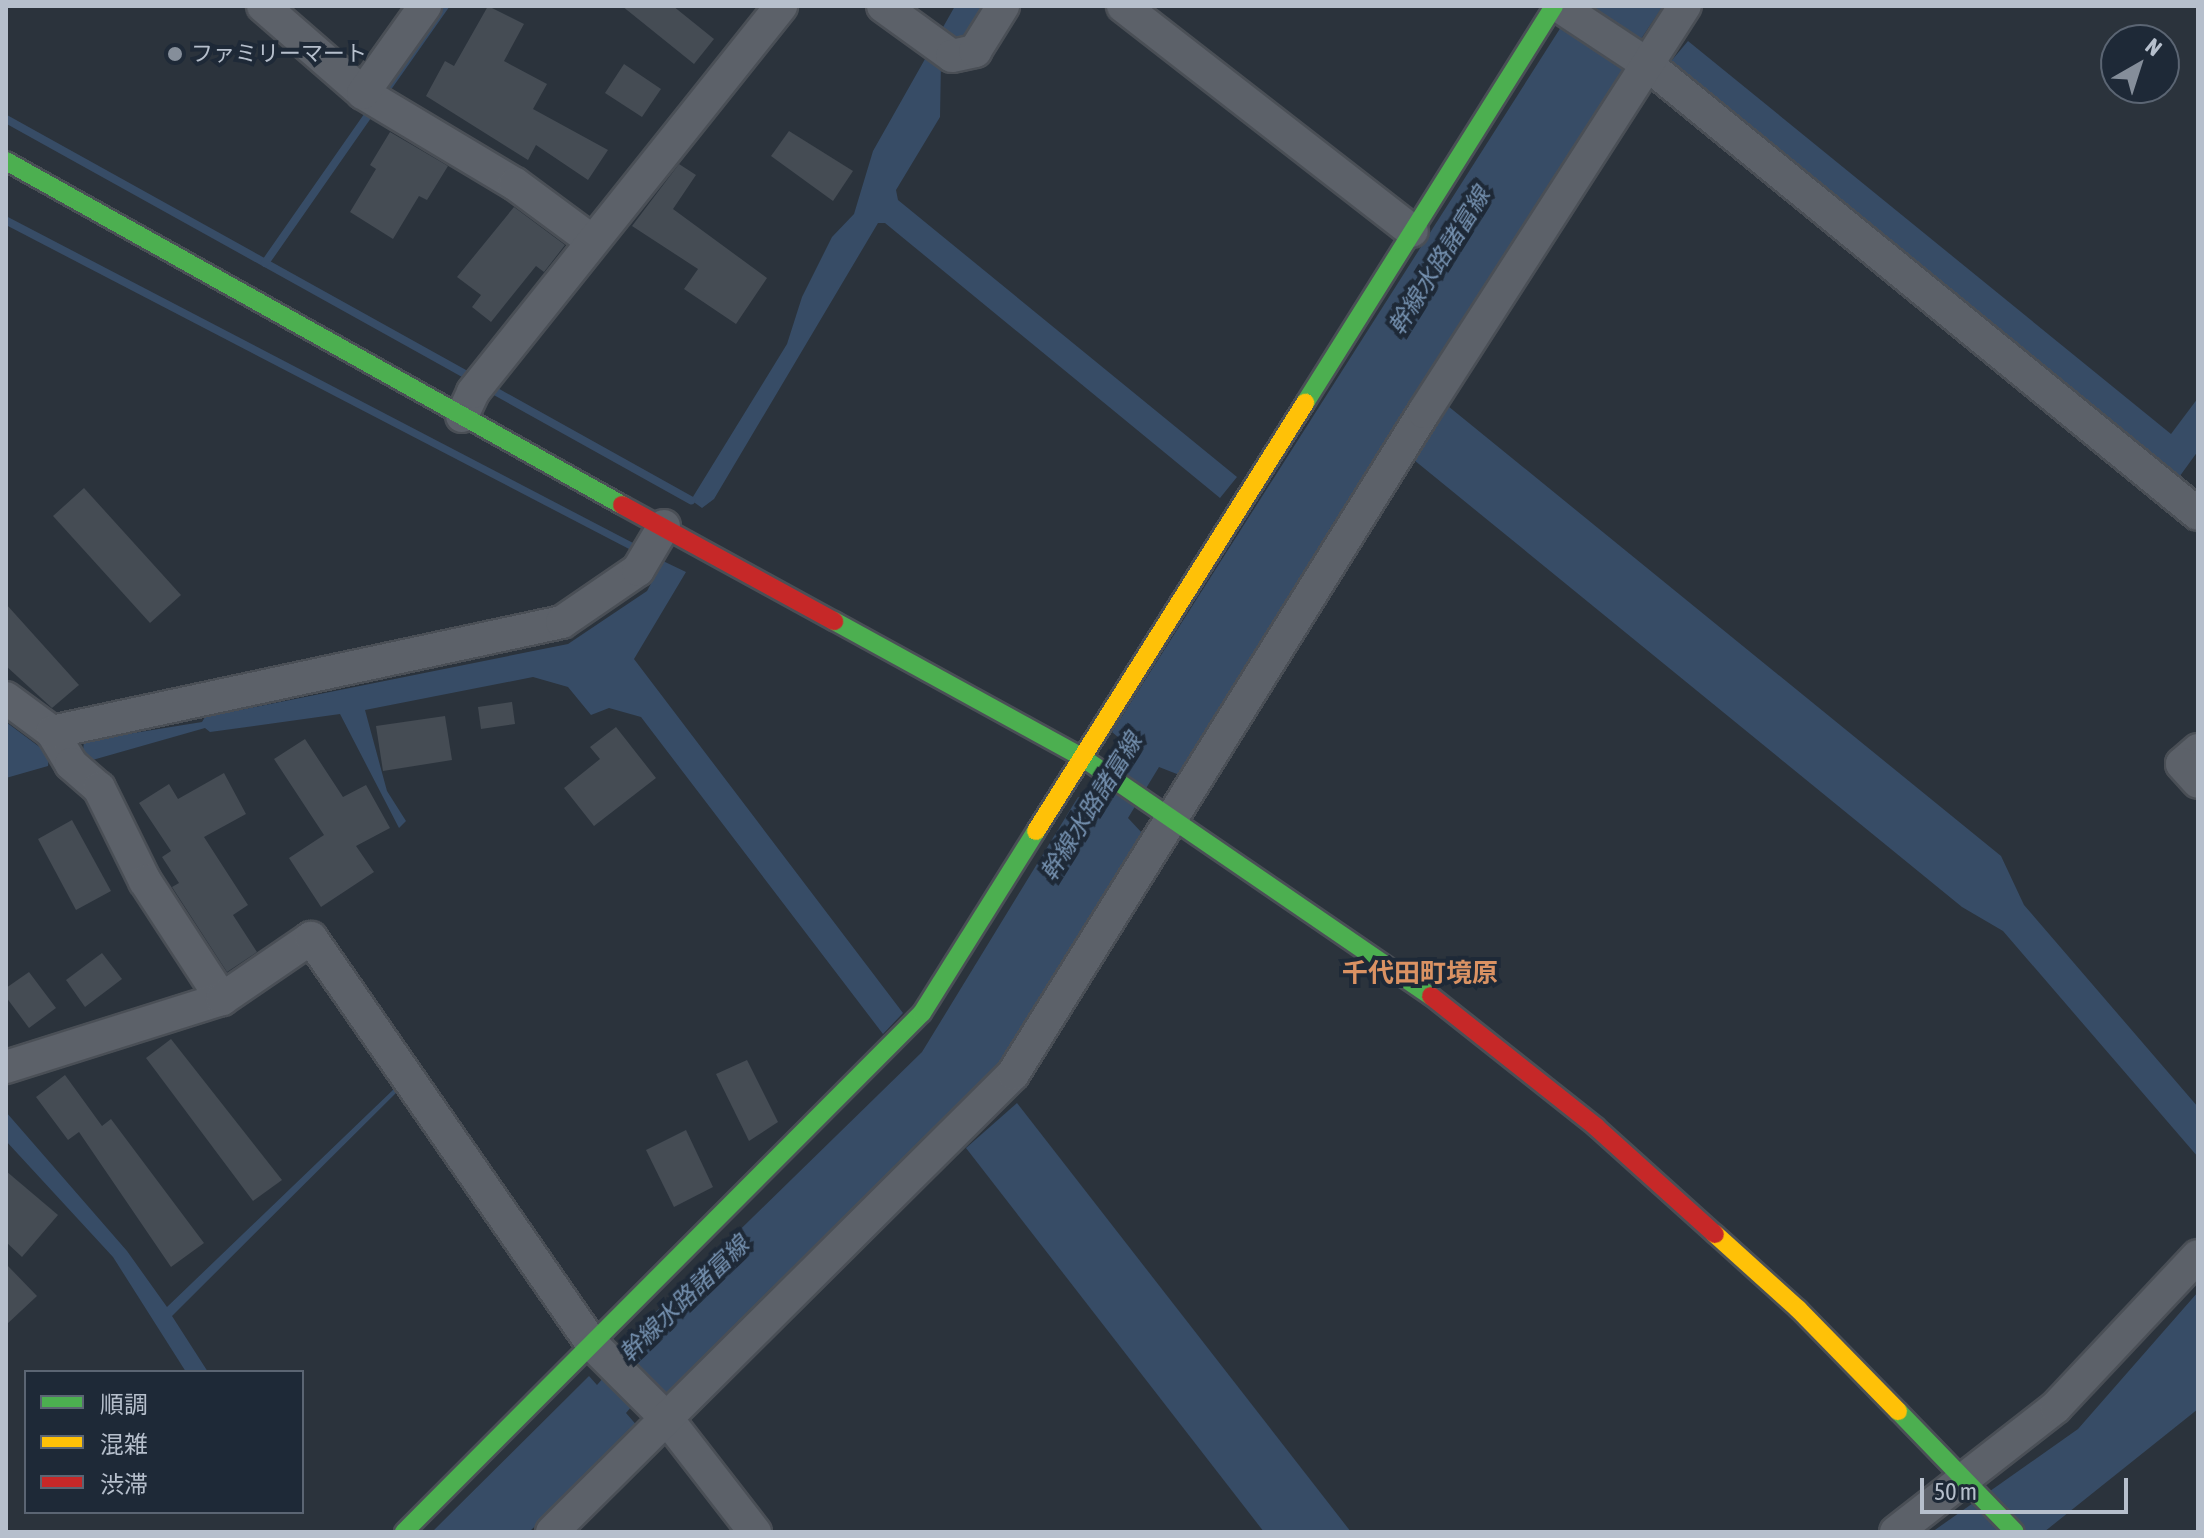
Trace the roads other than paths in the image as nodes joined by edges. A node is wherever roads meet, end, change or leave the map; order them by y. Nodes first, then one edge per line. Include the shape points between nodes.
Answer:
1 (263, 6) edge
2 (425, 6) edge
3 (781, 6) edge
4 (883, 6) edge
5 (1003, 6) edge
6 (1123, 6) edge
7 (1685, 6) edge
8 (1566, 12) edge
9 (1647, 64) junction
10 (374, 101) junction
11 (6, 161) edge
12 (1412, 231) junction
13 (592, 241) junction
14 (462, 416) junction
15 (2198, 514) edge
16 (664, 526) junction
17 (6, 698) edge
18 (52, 732) junction
19 (2198, 750) edge
20 (1080, 756) junction
21 (2198, 782) edge
22 (1172, 815) junction
23 (222, 999) junction
24 (6, 1067) edge
25 (2198, 1256) edge
26 (600, 1352) junction
27 (660, 1412) junction
28 (1965, 1479) junction
29 (404, 1532) edge
30 (552, 1532) edge
31 (755, 1532) edge
32 (1896, 1532) edge
33 (2015, 1532) edge

1 - 10 street
2 - 10 street
3 - 13 street
4 - 5 street via 941,50 975,51
6 - 12 street
7 - 9 street
8 - 9 street
8 - 12 street
9 - 15 street
9 - 22 street
10 - 13 street via 515,184
11 - 14 street
12 - 20 street
13 - 14 street via 473,392
14 - 16 street
16 - 18 street via 638,570 562,622
16 - 20 street
17 - 18 street
18 - 23 street via 71,764 99,788 145,881
19 - 21 street via 2182,764
20 - 22 street
20 - 26 street via 906,1033
22 - 27 street via 1013,1074 979,1113
22 - 28 street via 1403,974 1596,1127 1798,1309
23 - 24 street
23 - 26 street via 311,938
25 - 28 street via 2056,1407
26 - 27 street
26 - 29 street
27 - 30 street
27 - 31 street
28 - 32 street
28 - 33 street

